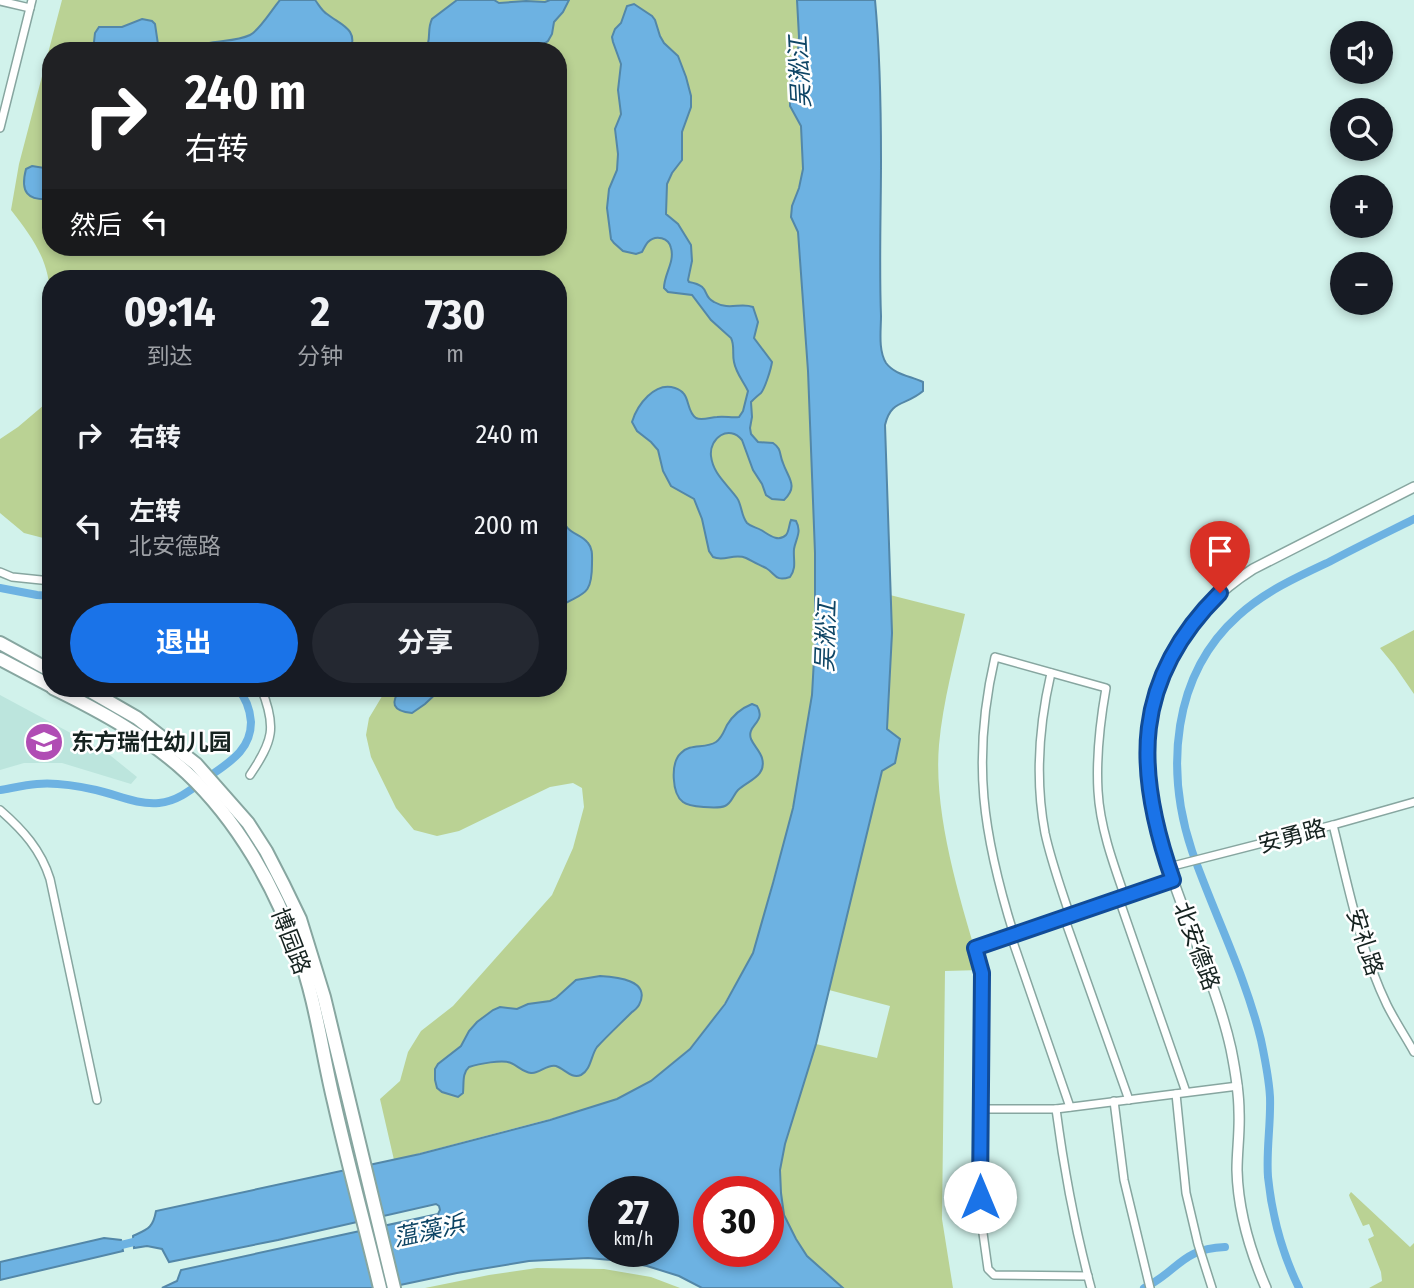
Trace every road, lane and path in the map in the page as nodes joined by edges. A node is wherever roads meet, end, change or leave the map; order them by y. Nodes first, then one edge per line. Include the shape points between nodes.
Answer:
1 (0, 1) edge
2 (31, 4) edge
3 (3, 103) edge
4 (0, 128) edge
5 (1414, 487) edge
6 (0, 572) edge
7 (42, 580) edge
8 (0, 643) edge
9 (0, 659) edge
10 (42, 666) edge
11 (1051, 673) junction
12 (42, 682) edge
13 (72, 697) edge
14 (101, 697) edge
15 (265, 697) edge
16 (192, 769) junction
17 (250, 775) dead end
18 (214, 792) junction
19 (1414, 802) edge
20 (0, 810) edge
21 (1333, 825) junction
22 (1169, 867) junction
23 (1173, 880) junction
24 (1122, 898) junction
25 (1067, 916) junction
26 (1012, 935) junction
27 (1414, 1052) edge
28 (1238, 1086) junction
29 (1186, 1092) junction
30 (1177, 1094) junction
31 (97, 1100) dead end
32 (1129, 1100) junction
33 (1114, 1101) junction
34 (1070, 1107) junction
35 (982, 1109) junction
36 (1056, 1110) junction
37 (1088, 1276) junction
38 (380, 1288) edge
39 (394, 1288) edge
40 (1091, 1288) edge
41 (1150, 1288) edge
42 (1212, 1288) edge
43 (1266, 1288) edge

1 - 2 street
2 - 3 street
3 - 4 street
5 - 22 street, 北安德路 via 1237,579 1206,606 1181,638 1158,686 1148,741 1152,807
6 - 7 street
8 - 10 main road
9 - 12 main road, 博园路
11 - 24 street via 1106,688 1099,728 1098,792
11 - 25 street via 1041,725 1042,807
11 - 26 street via 995,657 984,716 986,825
13 - 16 main road, 博园路
14 - 16 main road, 博园路 via 137,718
15 - 17 street via 271,711 270,734
16 - 18 main road, 博园路
18 - 38 main road, 博园路 via 268,884 299,953
18 - 39 main road, 博园路 via 248,823 300,919 324,997
19 - 21 street, 安勇路
20 - 31 street via 29,838 46,865
21 - 22 street, 安勇路
21 - 27 street, 安礼路 via 1362,940 1387,1005
22 - 23 street, 北安德路
23 - 24 street
23 - 28 street, 北安德路 via 1216,997
24 - 25 street
24 - 29 street
25 - 26 street
25 - 32 street
26 - 34 street
26 - 35 street via 975,948 982,973
28 - 29 street
28 - 43 street, 北安德路 via 1237,1170 1242,1211
29 - 30 street
30 - 32 street
30 - 42 street via 1186,1193
32 - 33 street
33 - 34 street
33 - 41 street via 1124,1180
34 - 36 street
35 - 36 street
35 - 37 street via 981,1219 988,1269 994,1275
36 - 37 street via 1070,1202
37 - 40 street

